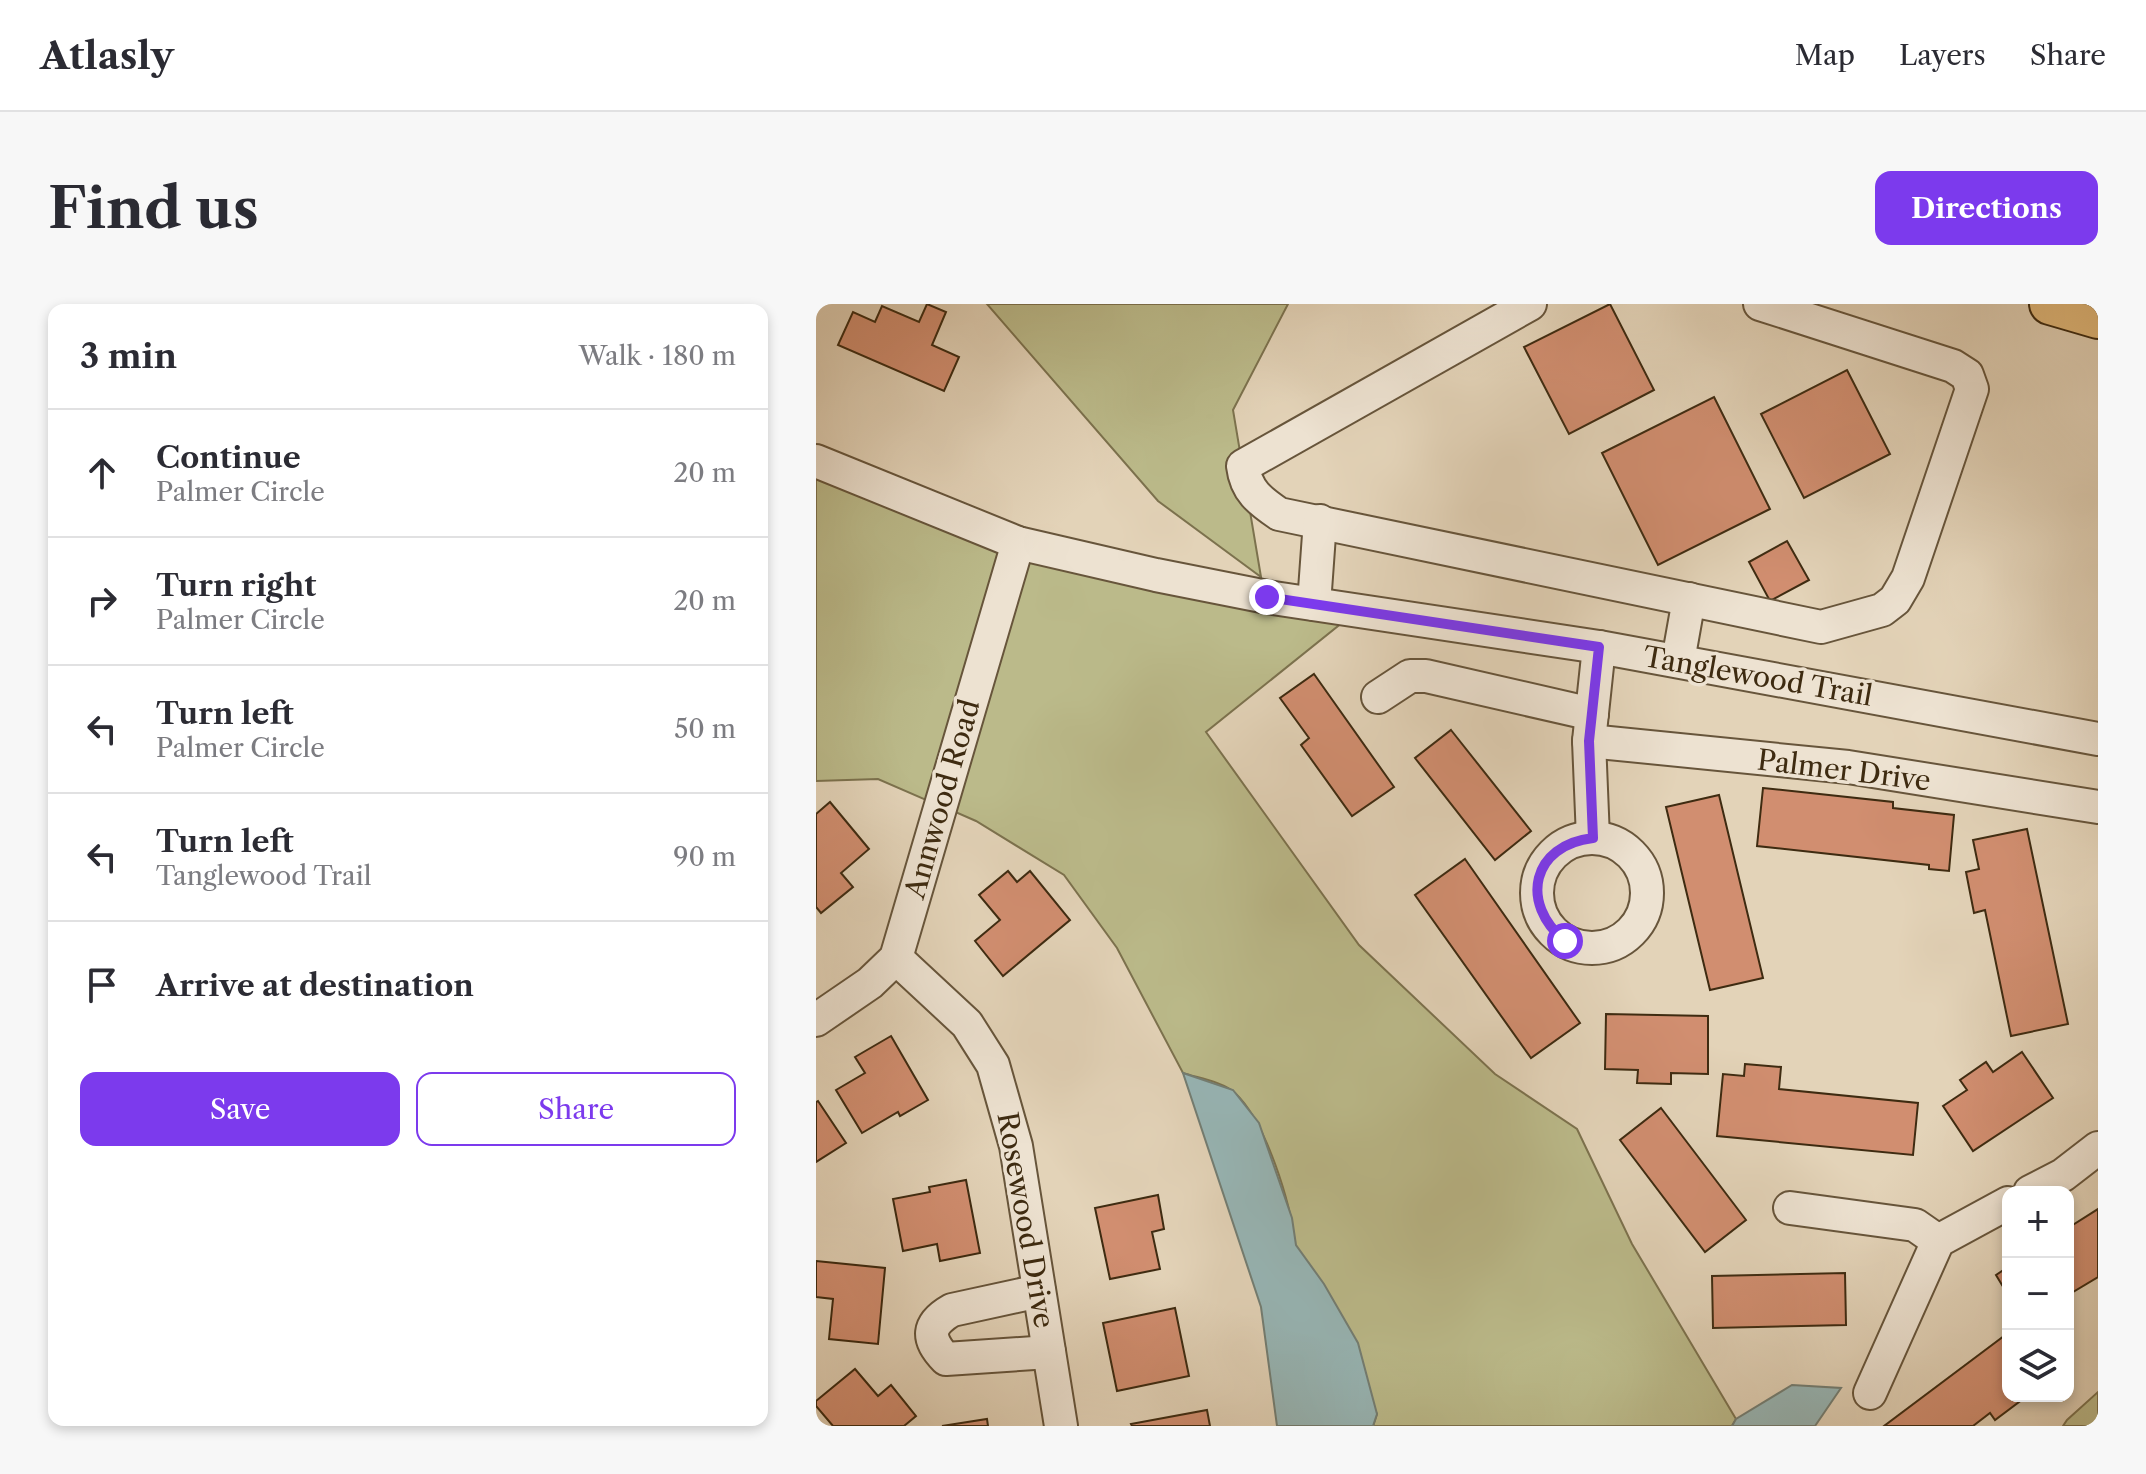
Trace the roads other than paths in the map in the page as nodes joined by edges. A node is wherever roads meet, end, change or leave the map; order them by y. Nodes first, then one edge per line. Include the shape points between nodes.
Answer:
1 (1530, 304) edge
2 (1760, 304) edge
3 (2050, 304) edge
4 (2098, 318) edge
5 (816, 461) edge
6 (1320, 521) junction
7 (1018, 543) junction
8 (1689, 599) junction
9 (1314, 604) junction
10 (1599, 647) junction
11 (1678, 661) junction
12 (1378, 697) dead end
13 (1590, 728) junction
14 (2098, 739) edge
15 (2098, 807) edge
16 (1593, 838) dead end
17 (896, 958) junction
18 (816, 1020) edge
19 (2098, 1148) edge
20 (2042, 1186) edge
21 (2002, 1206) edge
22 (1790, 1208) dead end
23 (1938, 1241) junction
24 (1039, 1291) junction
25 (1049, 1352) junction
26 (1870, 1393) dead end
27 (1061, 1426) edge

1 - 6 street via 1243,466 1244,481 1256,498 1279,514
2 - 8 street via 1953,366 1967,375 1972,389 1908,578 1882,610 1821,627
3 - 4 main road
5 - 7 street, Tanglewood Trail
6 - 8 street
6 - 9 street
7 - 9 street, Tanglewood Trail
7 - 17 street, Annwood Road
8 - 11 street
9 - 10 street, Tanglewood Trail
10 - 11 street, Tanglewood Trail
10 - 13 street
11 - 14 street, Tanglewood Trail
12 - 13 street, Palmer Drive via 1410,676 1426,676
13 - 15 street, Palmer Drive
13 - 16 street
17 - 18 street
17 - 24 street, Rosewood Drive via 967,1024 993,1065 1016,1146
19 - 20 street
21 - 23 street
22 - 23 street via 1915,1225
23 - 26 street
24 - 25 street, Rosewood Drive
24 - 25 street via 952,1310 932,1329 932,1341 946,1359
25 - 27 street, Rosewood Drive

